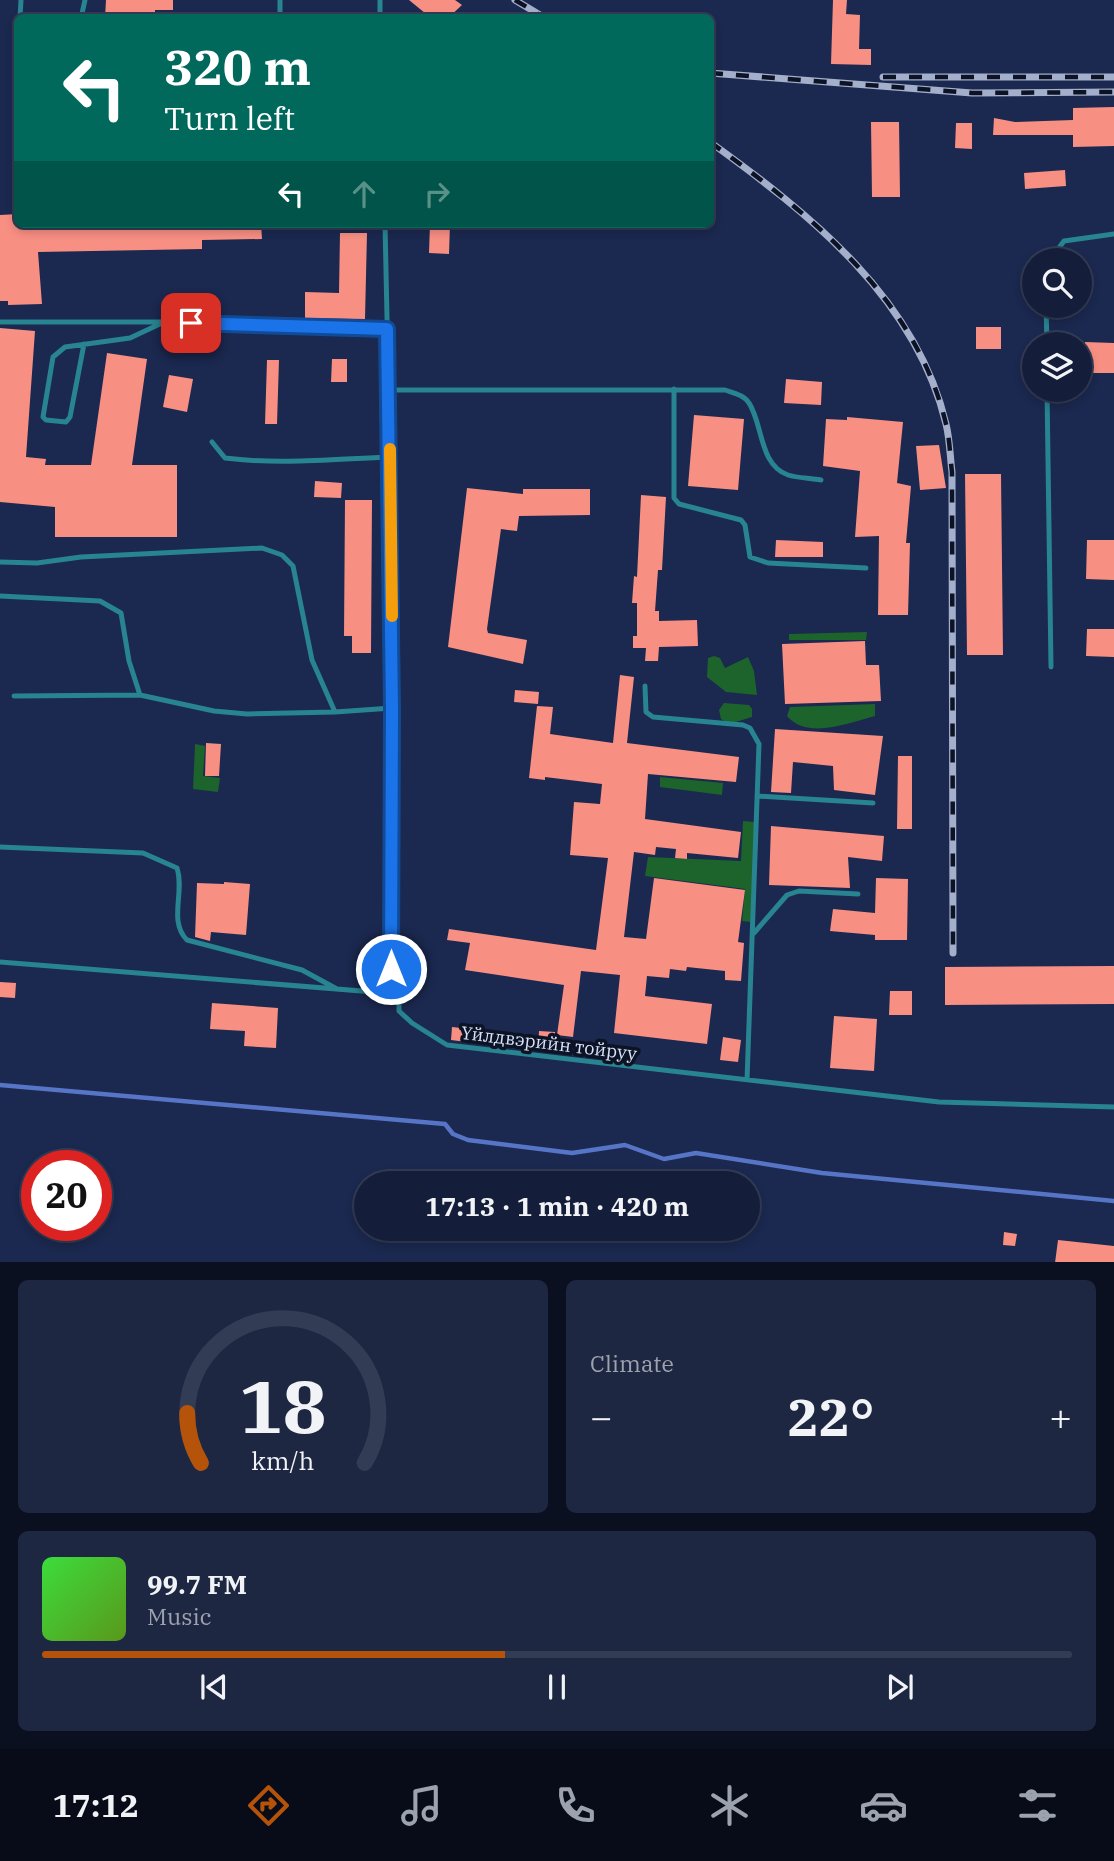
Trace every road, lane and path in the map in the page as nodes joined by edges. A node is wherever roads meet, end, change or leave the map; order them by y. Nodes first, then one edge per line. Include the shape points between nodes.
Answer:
1 (385, 228) edge
2 (1114, 234) edge
3 (1059, 248) edge
4 (1, 322) edge
5 (165, 322) junction
6 (387, 329) junction
7 (84, 344) junction
8 (674, 389) junction
9 (390, 390) junction
10 (1047, 402) edge
11 (212, 442) dead end
12 (390, 457) junction
13 (821, 480) dead end
14 (0, 562) edge
15 (866, 568) dead end
16 (0, 596) edge
17 (1051, 667) dead end
18 (645, 686) dead end
19 (140, 695) junction
20 (13, 696) dead end
21 (392, 708) junction
22 (335, 712) junction
23 (757, 796) junction
24 (873, 803) dead end
25 (0, 847) edge
26 (858, 894) dead end
27 (754, 933) junction
28 (0, 962) edge
29 (337, 989) junction
30 (399, 994) junction
31 (747, 1080) junction
32 (1114, 1107) edge

1 - 6 lane, Үйлдвэрийн тойруу
2 - 3 lane via 1064,241
4 - 5 lane
5 - 6 lane
5 - 7 lane via 130,338
6 - 9 lane, Үйлдвэрийн тойруу
7 - 7 lane via 65,347 53,357 46,420 66,422 70,417
8 - 9 lane
8 - 13 lane via 725,390 743,396 777,468 787,475
8 - 15 lane via 674,498 679,504 741,520 750,557 768,563
9 - 12 lane, Үйлдвэрийн тойруу
10 - 17 lane
11 - 12 lane via 225,458 280,463
12 - 21 lane, Үйлдвэрийн тойруу
14 - 22 lane via 37,564 81,557 262,548 282,555 293,566 312,660
16 - 19 lane via 100,601 113,607 124,622
18 - 23 lane via 646,712 653,717 750,728 759,744
19 - 20 lane
19 - 22 lane via 247,714
21 - 22 lane
21 - 30 lane, Үйлдвэрийн тойруу via 391,969
23 - 24 lane
23 - 27 lane
25 - 29 lane via 144,853 159,858 177,868 181,880 177,924 187,940 302,970
26 - 27 lane via 799,891 787,895
27 - 31 lane
28 - 29 lane
29 - 30 lane
30 - 31 lane, Үйлдвэрийн тойруу via 399,1011 447,1045
31 - 32 lane, Үйлдвэрийн тойруу via 939,1102

